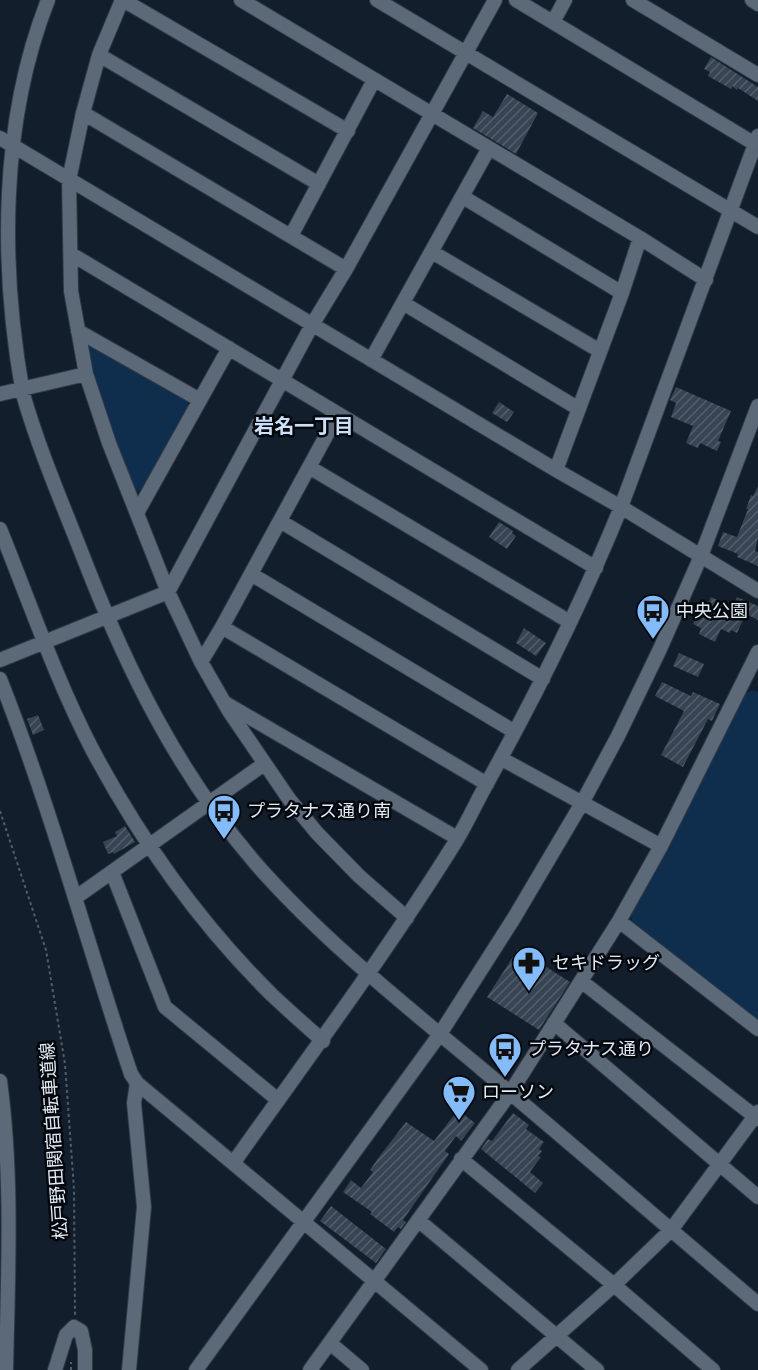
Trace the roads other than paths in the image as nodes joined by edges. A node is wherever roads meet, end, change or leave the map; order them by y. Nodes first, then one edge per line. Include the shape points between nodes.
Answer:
1 (48, 0) edge
2 (123, 0) edge
3 (241, 0) edge
4 (377, 0) edge
5 (495, 0) edge
6 (516, 0) edge
7 (565, 0) edge
8 (633, 0) edge
9 (752, 0) edge
10 (758, 4) edge
11 (553, 22) junction
12 (465, 53) junction
13 (99, 55) junction
14 (758, 75) edge
15 (374, 80) junction
16 (82, 113) junction
17 (431, 114) junction
18 (348, 131) junction
19 (757, 140) edge
20 (5, 141) edge
21 (489, 148) junction
22 (69, 180) junction
23 (319, 184) junction
24 (463, 196) junction
25 (732, 211) junction
26 (758, 227) edge
27 (291, 236) junction
28 (640, 238) junction
29 (432, 252) junction
30 (71, 254) junction
31 (346, 268) junction
32 (706, 280) junction
33 (622, 294) junction
34 (403, 303) junction
35 (312, 325) junction
36 (78, 331) junction
37 (229, 348) junction
38 (600, 351) junction
39 (371, 360) junction
40 (86, 374) junction
41 (284, 381) junction
42 (22, 389) junction
43 (0, 394) edge
44 (200, 400) junction
45 (758, 406) edge
46 (579, 409) junction
47 (338, 414) junction
48 (309, 467) junction
49 (556, 470) junction
50 (621, 507) junction
51 (137, 513) junction
52 (280, 521) junction
53 (0, 529) edge
54 (701, 556) junction
55 (596, 568) junction
56 (251, 574) junction
57 (758, 591) edge
58 (168, 592) junction
59 (107, 617) junction
60 (570, 622) junction
61 (222, 627) junction
62 (45, 642) junction
63 (758, 652) edge
64 (0, 660) edge
65 (201, 662) junction
66 (0, 679) edge
67 (543, 679) junction
68 (752, 683) edge
69 (224, 702) junction
70 (515, 732) junction
71 (502, 759) junction
72 (264, 764) junction
73 (487, 784) junction
74 (208, 803) junction
75 (582, 803) junction
76 (457, 838) junction
77 (150, 845) junction
78 (661, 846) junction
79 (112, 872) junction
80 (75, 898) junction
81 (407, 918) junction
82 (620, 921) junction
83 (370, 974) junction
84 (581, 981) junction
85 (554, 1023) junction
86 (758, 1029) edge
87 (440, 1034) junction
88 (322, 1041) junction
89 (0, 1081) edge
90 (137, 1083) junction
91 (510, 1093) junction
92 (278, 1100) junction
93 (757, 1116) edge
94 (461, 1159) junction
95 (234, 1162) junction
96 (719, 1164) junction
97 (758, 1197) edge
98 (418, 1220) junction
99 (303, 1222) junction
100 (671, 1230) junction
101 (374, 1280) junction
102 (614, 1285) junction
103 (758, 1304) edge
104 (556, 1335) junction
105 (330, 1343) junction
106 (6, 1370) edge
107 (55, 1370) edge
108 (85, 1370) edge
109 (129, 1370) edge
110 (196, 1370) edge
111 (309, 1370) edge
112 (362, 1370) edge
113 (481, 1370) edge
114 (518, 1370) edge
115 (597, 1370) edge
116 (713, 1370) edge

1 - 20 street
2 - 13 street
2 - 18 street
3 - 15 street
4 - 12 street
5 - 12 street
6 - 11 street
7 - 11 street
8 - 14 street
9 - 10 street
11 - 19 street
12 - 17 street
12 - 25 street
13 - 16 street
13 - 23 street
15 - 17 street
15 - 18 street
16 - 22 street
16 - 27 street
17 - 21 street
17 - 31 street
18 - 23 street
19 - 25 street
20 - 22 street
20 - 42 street via 2,253 11,340
21 - 24 street
21 - 28 street
22 - 30 street
22 - 35 street
23 - 27 street
24 - 29 street
24 - 33 street
25 - 26 street
25 - 32 street
27 - 31 street
28 - 32 street
28 - 33 street
29 - 34 street
29 - 38 street
30 - 36 street via 71,291
30 - 37 street
31 - 35 street
32 - 50 street
33 - 38 street
34 - 39 street
34 - 46 street
35 - 39 street
35 - 41 street
36 - 40 street
36 - 44 street
37 - 41 street
37 - 44 street
38 - 46 street
39 - 49 street
40 - 42 street
40 - 51 street
41 - 47 street
41 - 58 street
42 - 43 street
42 - 59 street via 50,473
44 - 51 street
45 - 54 street
46 - 49 street
47 - 48 street
47 - 55 street
48 - 52 street
48 - 60 street
49 - 50 street
50 - 54 street
50 - 55 street
51 - 58 street
52 - 56 street
52 - 67 street
53 - 62 street
54 - 57 street
54 - 75 street via 618,736
55 - 60 street
56 - 61 street
56 - 70 street
58 - 59 street
58 - 65 street
59 - 62 street
59 - 74 street via 154,716
60 - 67 street
61 - 65 street
61 - 73 street
62 - 64 street
62 - 77 street via 92,749
63 - 68 street
65 - 69 street
66 - 80 street
67 - 70 street
68 - 78 street
69 - 72 street
69 - 76 street
70 - 71 street
71 - 73 street
71 - 75 street
72 - 74 street
72 - 81 street via 316,833
73 - 76 street
74 - 77 street
74 - 83 street via 285,896
75 - 78 street
75 - 87 street
76 - 81 street
77 - 79 street
77 - 88 street via 226,944 272,995
78 - 82 street
79 - 80 street
79 - 92 street via 165,1007
80 - 90 street
81 - 83 street
82 - 84 street
82 - 86 street
83 - 87 street
83 - 88 street
84 - 85 street
84 - 93 street
85 - 91 street
85 - 96 street
87 - 91 street
87 - 99 street
88 - 92 street
89 - 106 street via 9,1189
90 - 95 street
90 - 109 street via 134,1103 144,1207
91 - 94 street
91 - 100 street
92 - 95 street
93 - 96 street
94 - 98 street
94 - 102 street
95 - 99 street
96 - 97 street
96 - 100 street
98 - 101 street
98 - 104 street
99 - 101 street
99 - 110 street
100 - 102 street
100 - 103 street
101 - 105 street
101 - 113 street
102 - 104 street
102 - 116 street
104 - 114 street
104 - 115 street
105 - 111 street
105 - 112 street
107 - 108 street via 66,1335 74,1327 81,1332

